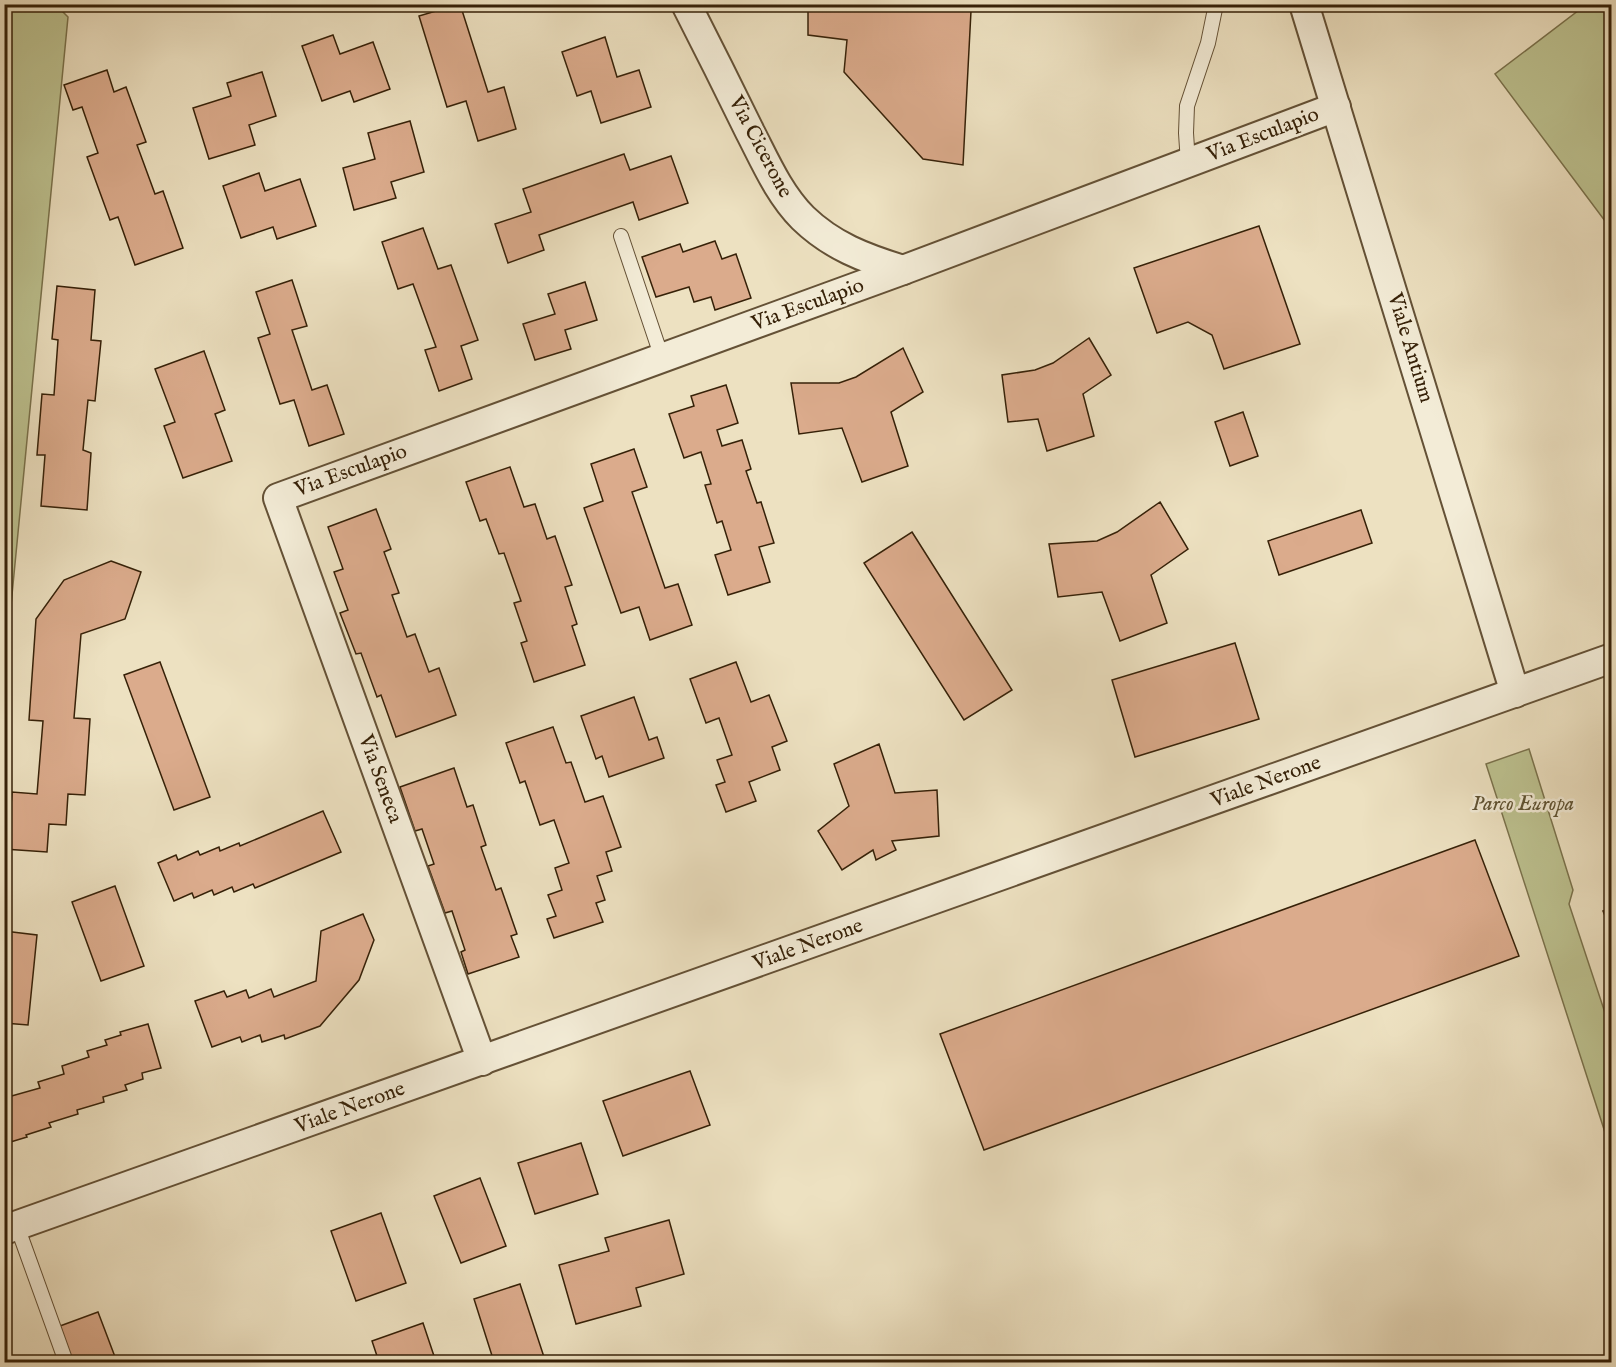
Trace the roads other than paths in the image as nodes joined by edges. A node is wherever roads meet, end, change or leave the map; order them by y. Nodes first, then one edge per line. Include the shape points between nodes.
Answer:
1 (686, 4) edge
2 (1216, 4) edge
3 (1304, 4) edge
4 (1336, 107) junction
5 (1188, 163) junction
6 (621, 236) dead end
7 (903, 270) junction
8 (662, 358) junction
9 (278, 498) joint
10 (1611, 658) edge
11 (1515, 693) junction
12 (482, 1061) junction
13 (11, 1228) edge
14 (66, 1362) edge

1 - 7 street, Via Cicerone via 789,203 818,231 854,254
2 - 5 lane via 1209,43 1187,105
3 - 4 street, Viale Antium
4 - 5 street, Via Esculapio
4 - 11 street, Viale Antium
5 - 7 street, Via Esculapio
6 - 8 lane
7 - 8 street, Via Esculapio
8 - 9 street, Via Esculapio
9 - 12 street, Via Seneca
10 - 11 street, Viale Nerone
11 - 12 street, Viale Nerone
12 - 13 street, Viale Nerone
13 - 14 lane

